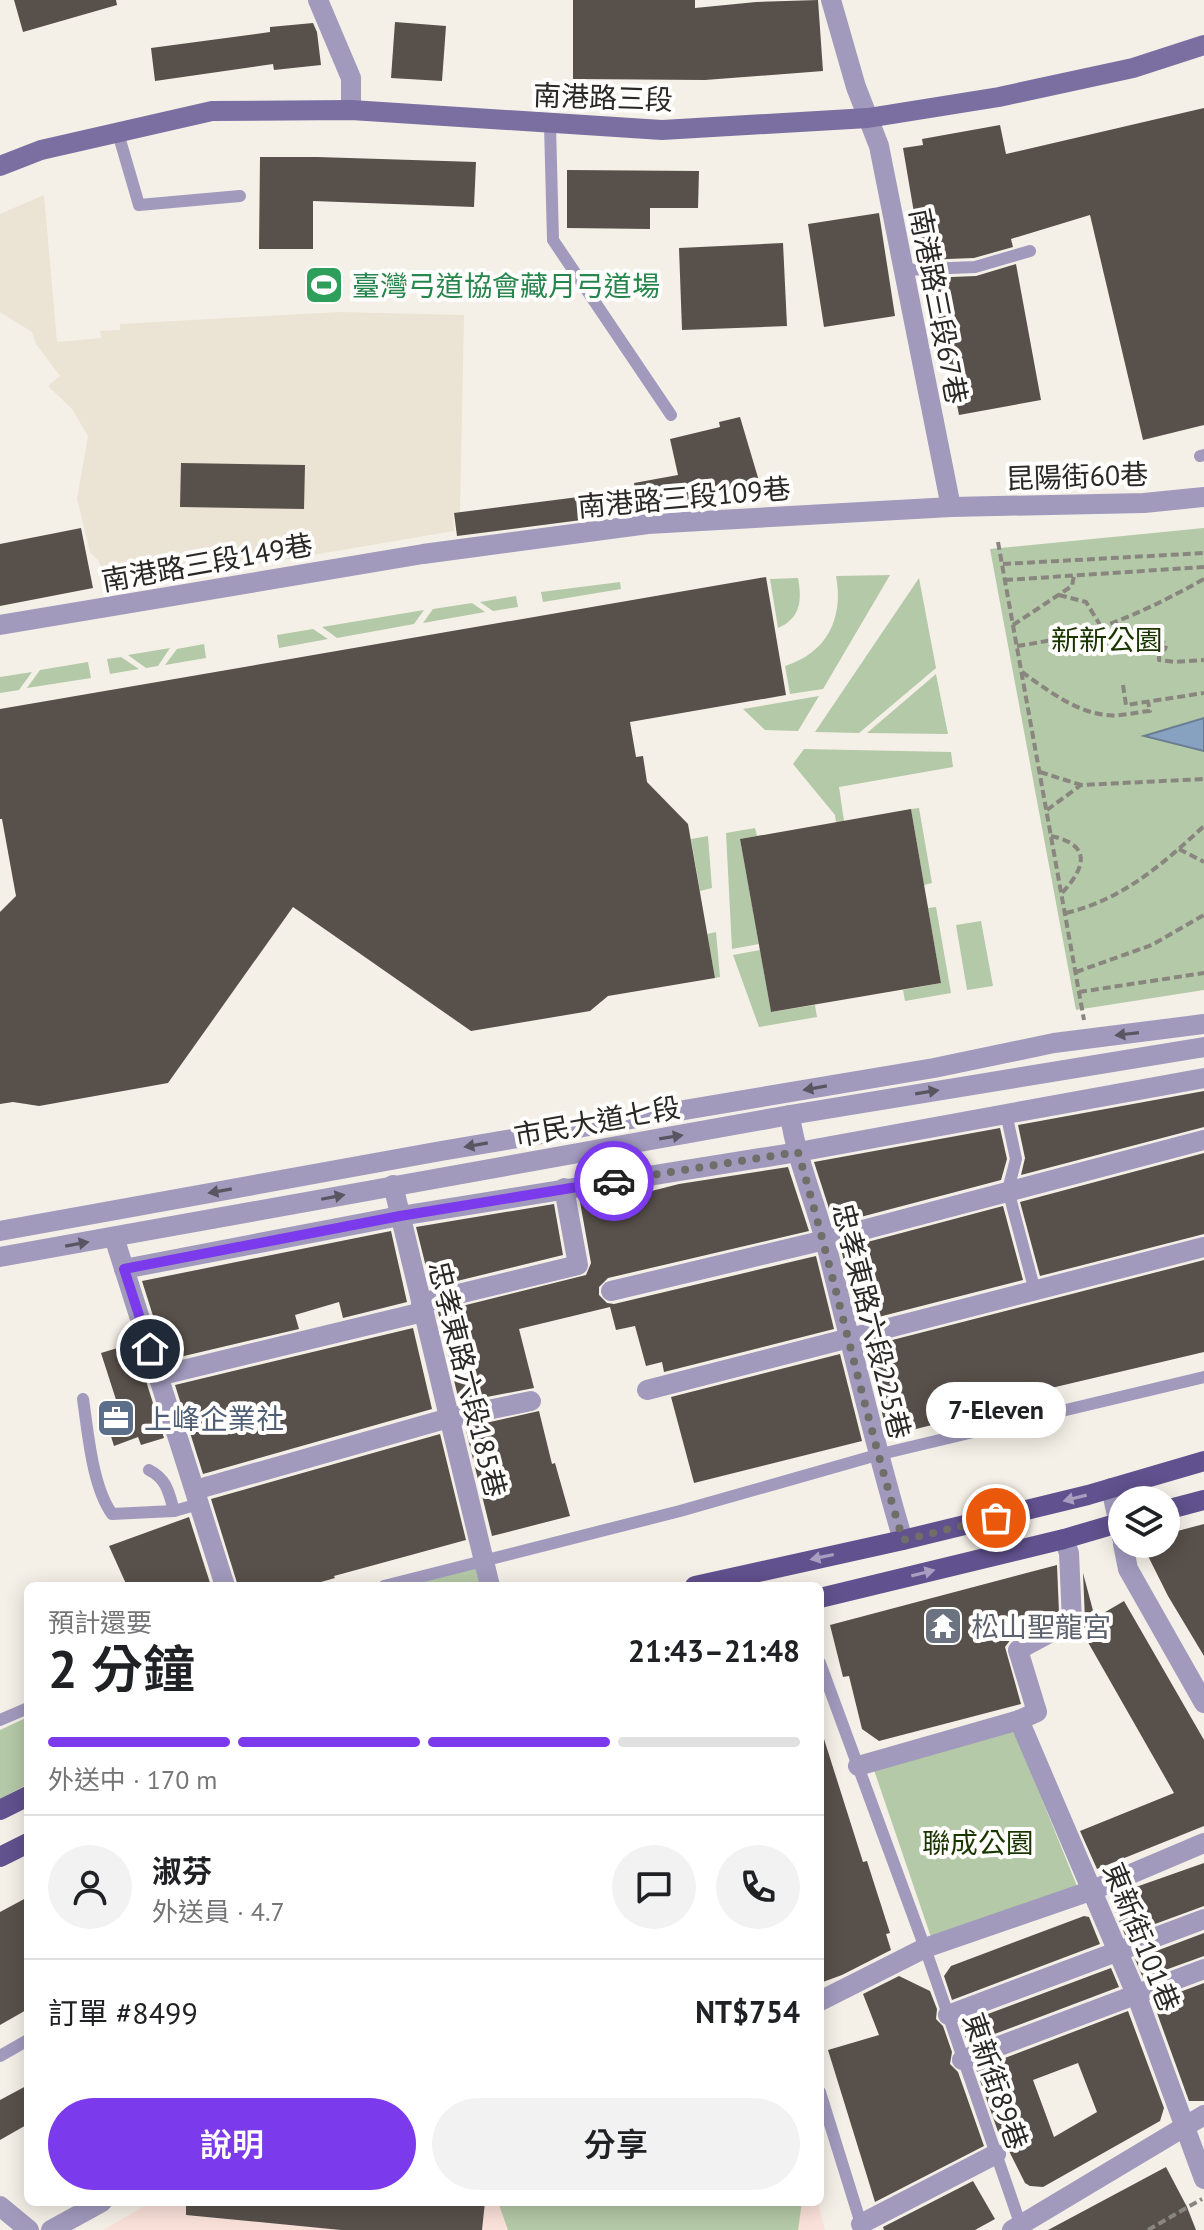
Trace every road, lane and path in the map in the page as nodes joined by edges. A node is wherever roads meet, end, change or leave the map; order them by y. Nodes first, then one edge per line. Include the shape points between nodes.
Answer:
1 (318, 0) edge
2 (831, 0) edge
3 (1204, 45) edge
4 (351, 110) junction
5 (868, 118) junction
6 (550, 125) junction
7 (118, 133) junction
8 (0, 166) edge
9 (240, 196) dead end
10 (1030, 251) dead end
11 (904, 270) junction
12 (671, 415) dead end
13 (1204, 497) edge
14 (951, 507) junction
15 (998, 542) dead end
16 (1204, 553) edge
17 (423, 554) joint
18 (1002, 564) junction
19 (1204, 567) edge
20 (1074, 575) junction
21 (1204, 579) edge
22 (1005, 580) junction
23 (1059, 595) junction
24 (1114, 623) junction
25 (0, 625) edge
26 (1013, 625) junction
27 (1102, 628) junction
28 (1017, 646) junction
29 (1204, 660) edge
30 (1022, 672) junction
31 (1123, 685) dead end
32 (1204, 693) edge
33 (1148, 702) junction
34 (1040, 772) junction
35 (1204, 779) edge
36 (1081, 785) junction
37 (1046, 811) junction
38 (1204, 826) edge
39 (1051, 836) junction
40 (1179, 849) junction
41 (1204, 862) edge
42 (1062, 893) junction
43 (1065, 913) junction
44 (1204, 915) edge
45 (1076, 972) junction
46 (1204, 973) edge
47 (1079, 992) junction
48 (1204, 1024) edge
49 (1085, 1026) dead end
50 (1204, 1047) edge
51 (1204, 1078) edge
52 (1006, 1113) junction
53 (790, 1115) junction
54 (1204, 1140) edge
55 (798, 1152) junction
56 (393, 1185) junction
57 (564, 1188) junction
58 (1008, 1190) junction
59 (400, 1216) junction
60 (0, 1231) edge
61 (114, 1237) junction
62 (825, 1240) junction
63 (1204, 1247) edge
64 (0, 1257) edge
65 (124, 1269) junction
66 (611, 1291) dead end
67 (1035, 1291) junction
68 (422, 1307) junction
69 (849, 1338) junction
70 (158, 1376) junction
71 (1204, 1377) edge
72 (647, 1390) dead end
73 (83, 1399) dead end
74 (531, 1401) dead end
75 (449, 1418) junction
76 (877, 1455) junction
77 (1204, 1461) edge
78 (149, 1470) dead end
79 (1118, 1486) edge
80 (1108, 1489) edge
81 (197, 1497) junction
82 (1204, 1500) edge
83 (1180, 1506) edge
84 (174, 1511) junction
85 (1108, 1530) edge
86 (1064, 1539) junction
87 (903, 1540) junction
88 (1126, 1558) edge
89 (483, 1561) junction
90 (224, 1582) edge
91 (400, 1582) edge
92 (489, 1582) edge
93 (713, 1582) edge
94 (824, 1597) edge
95 (1196, 1673) edge
96 (824, 1674) edge
97 (1204, 1703) edge
98 (24, 1710) edge
99 (0, 1720) edge
100 (1019, 1720) junction
101 (858, 1766) junction
102 (24, 1798) edge
103 (0, 1810) edge
104 (1204, 1843) edge
105 (24, 1845) edge
106 (0, 1857) edge
107 (1093, 1890) junction
108 (1204, 1919) edge
109 (925, 1948) junction
110 (1117, 1951) junction
111 (1204, 1969) edge
112 (1136, 1994) junction
113 (824, 1999) edge
114 (948, 2015) junction
115 (24, 2042) edge
116 (0, 2056) edge
117 (962, 2060) junction
118 (824, 2105) edge
119 (1204, 2115) edge
120 (1185, 2125) junction
121 (996, 2154) junction
122 (1204, 2179) edge
123 (1204, 2197) edge
124 (0, 2206) edge
125 (95, 2206) edge
126 (862, 2227) edge
127 (1018, 2228) edge
128 (29, 2230) edge
129 (51, 2230) edge
130 (1148, 2230) edge

1 - 4 street via 351,78
2 - 5 street, 南港路三段67巷
3 - 5 main road, 南港路三段 via 1133,68 1029,91
4 - 6 main road, 南港路三段
4 - 7 main road, 南港路三段 via 212,111
5 - 6 main road, 南港路三段 via 662,130
5 - 11 street, 南港路三段67巷 via 879,146
6 - 12 lane via 553,240
7 - 8 main road, 南港路三段 via 41,150
7 - 9 lane via 139,205
10 - 11 lane via 975,267
11 - 14 street, 南港路三段67巷
13 - 14 street, 昆陽街60巷
14 - 17 street, 南港路三段109巷 via 648,524
15 - 18 path
16 - 18 path
17 - 25 street, 南港路三段149巷
18 - 22 path
19 - 20 path
20 - 22 path
20 - 23 path via 1072,586
21 - 24 path
22 - 26 path
23 - 26 path
23 - 27 path via 1086,602
24 - 27 path
24 - 29 path via 1133,637 1167,644 1159,660
26 - 28 path
27 - 28 path
28 - 30 path
30 - 33 path via 1054,695 1107,716 1150,711
30 - 34 path
31 - 33 path via 1126,705
32 - 33 path
34 - 36 path
34 - 37 path
35 - 36 path
36 - 37 path
37 - 39 path
38 - 40 path
39 - 42 path
39 - 42 path via 1069,840 1081,860 1079,872
40 - 41 path
40 - 43 path via 1110,898
42 - 43 path
43 - 45 path
44 - 45 path via 1152,945
45 - 47 path
46 - 47 path
47 - 49 path
48 -> 60 street, 市民大道七段 via 1054,1043
53 -> 50 street, 市民大道七段
51 - 52 street
52 - 55 street
52 - 58 lane via 1016,1159
53 - 55 street, 忠孝東路六段225巷
56 -> 53 street, 市民大道七段
54 - 58 street
55 - 57 street
55 - 62 street, 忠孝東路六段225巷
56 - 59 street, 忠孝東路六段185巷
61 -> 56 street, 市民大道七段
57 - 59 street
57 - 68 street via 578,1265
58 - 62 street
58 - 67 lane
59 - 65 street
59 - 68 street, 忠孝東路六段185巷
64 -> 61 street, 市民大道七段
61 - 65 street
62 - 66 street
62 - 69 street, 忠孝東路六段225巷
63 - 67 street
65 - 70 street
67 - 69 street
68 - 70 street
68 - 75 street, 忠孝東路六段185巷
69 - 72 street
69 - 76 street, 忠孝東路六段225巷
70 - 81 street
71 - 76 lane
73 - 84 lane via 91,1450 112,1514
74 - 75 street
75 - 81 street
75 - 89 street, 忠孝東路六段185巷
76 - 87 street, 忠孝東路六段225巷
76 - 89 lane
77 - 79 main road
78 - 84 lane via 166,1484
80 -> 87 main road
81 - 84 lane
81 - 90 street
82 - 83 main road
85 - 86 main road
94 -> 86 main road
86 - 100 street via 1072,1621 1018,1650 1037,1712
87 -> 93 main road
88 - 95 street
89 - 91 lane
89 - 92 street, 忠孝東路六段185巷
95 - 97 street
96 - 101 lane, 東新街89巷
98 - 99 lane
100 - 101 street
100 - 107 street, 東新街101巷
101 - 109 lane, 東新街89巷
102 - 103 main road
104 - 107 street
105 - 106 main road
107 - 109 street
107 - 110 street, 東新街101巷
108 - 110 street
109 - 113 street
109 - 114 lane, 東新街89巷
110 - 112 street, 東新街101巷
110 - 114 street
111 - 112 street
112 - 117 street
112 - 120 street, 東新街101巷
114 - 117 lane, 東新街89巷
115 - 116 lane
117 - 121 lane, 東新街89巷
118 - 126 lane
119 - 120 street
120 - 122 street, 東新街101巷
120 - 127 street
121 - 126 street
121 - 127 lane, 東新街89巷
123 - 130 path
124 - 128 street
125 - 129 street

